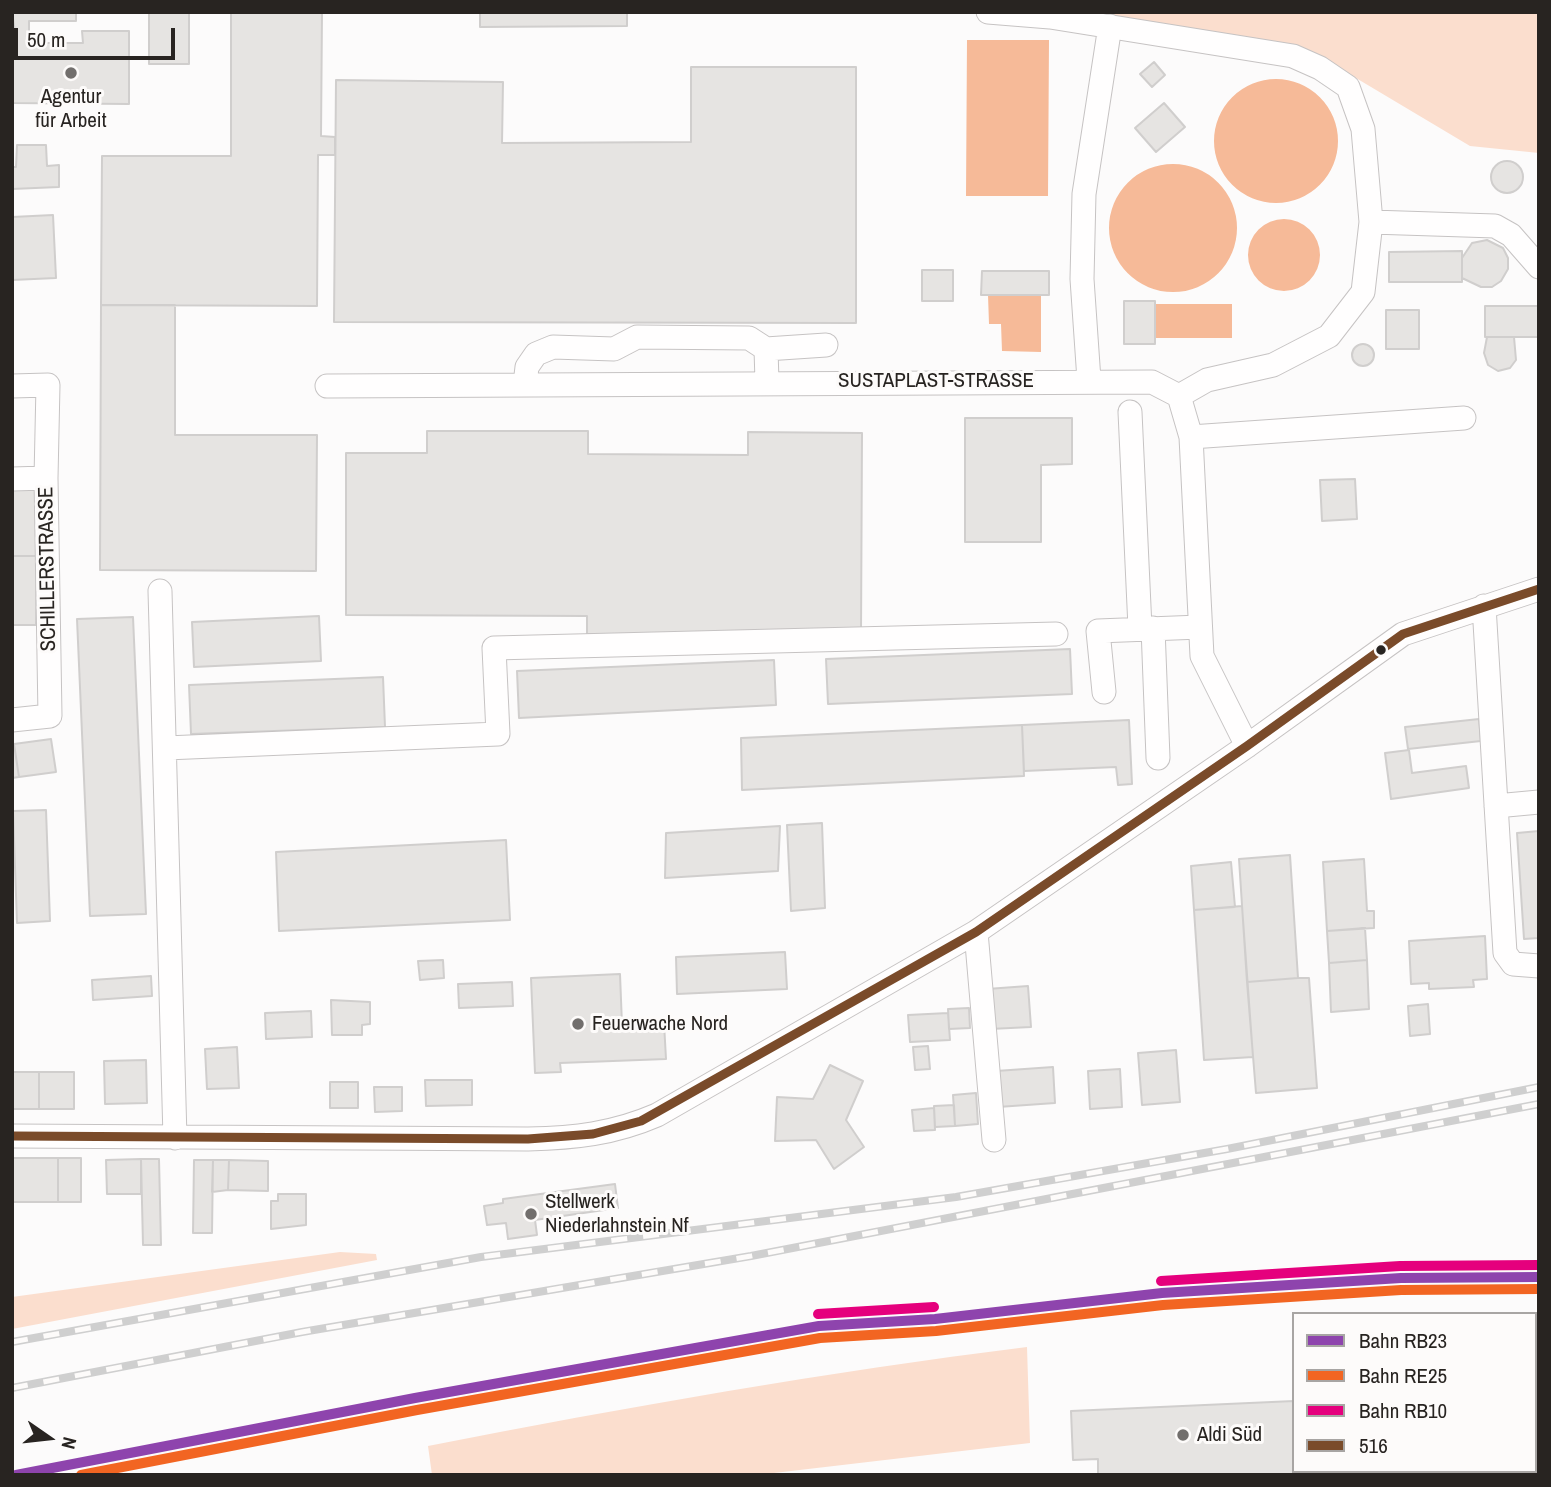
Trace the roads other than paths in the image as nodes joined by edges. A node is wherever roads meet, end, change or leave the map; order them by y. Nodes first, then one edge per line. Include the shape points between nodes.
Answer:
1 (988, 12) edge
2 (1110, 26) junction
3 (1371, 222) junction
4 (1539, 267) edge
5 (826, 345) dead end
6 (766, 349) junction
7 (1089, 380) junction
8 (767, 382) junction
9 (525, 384) junction
10 (12, 386) edge
11 (327, 386) dead end
12 (1179, 396) junction
13 (1130, 412) dead end
14 (1464, 418) dead end
15 (1191, 437) junction
16 (46, 478) junction
17 (12, 479) edge
18 (1539, 589) edge
19 (160, 591) dead end
20 (1484, 606) junction
21 (1200, 626) junction
22 (1146, 628) junction
23 (1056, 635) dead end
24 (1104, 692) dead end
25 (12, 720) edge
26 (1247, 746) junction
27 (166, 748) junction
28 (1158, 758) dead end
29 (1539, 802) edge
30 (1496, 806) junction
31 (976, 932) junction
32 (1539, 966) edge
33 (12, 1136) edge
34 (175, 1138) junction
35 (994, 1140) dead end

1 - 2 street
2 - 3 street via 1293,57 1320,68 1348,88 1363,129
2 - 7 street via 1084,194 1082,279
3 - 4 street via 1495,226 1511,235
3 - 12 street via 1363,292 1329,336 1273,365 1207,380
5 - 6 street
6 - 8 street
6 - 9 street via 749,338 636,337 614,349 553,347 536,354 527,367
7 - 8 street, SUSTAPLAST-STRASSE
7 - 12 street, SUSTAPLAST-STRASSE via 1153,382
8 - 9 street, SUSTAPLAST-STRASSE
9 - 11 street, SUSTAPLAST-STRASSE
10 - 16 street, SCHILLERSTRASSE via 48,386
12 - 15 street
13 - 22 street
14 - 15 street
15 - 21 street
16 - 17 street
16 - 25 street, SCHILLERSTRASSE via 50,716
18 - 20 street
19 - 27 street
20 - 26 street via 1403,634
20 - 30 street
21 - 22 street
21 - 26 street via 1202,656
22 - 24 street via 1098,631
22 - 28 street
23 - 27 street via 494,648 498,734
26 - 31 street
27 - 34 street
29 - 30 street
30 - 32 street via 1506,953 1513,964
31 - 34 street via 657,1115 624,1129 554,1139
31 - 35 street
33 - 34 street

